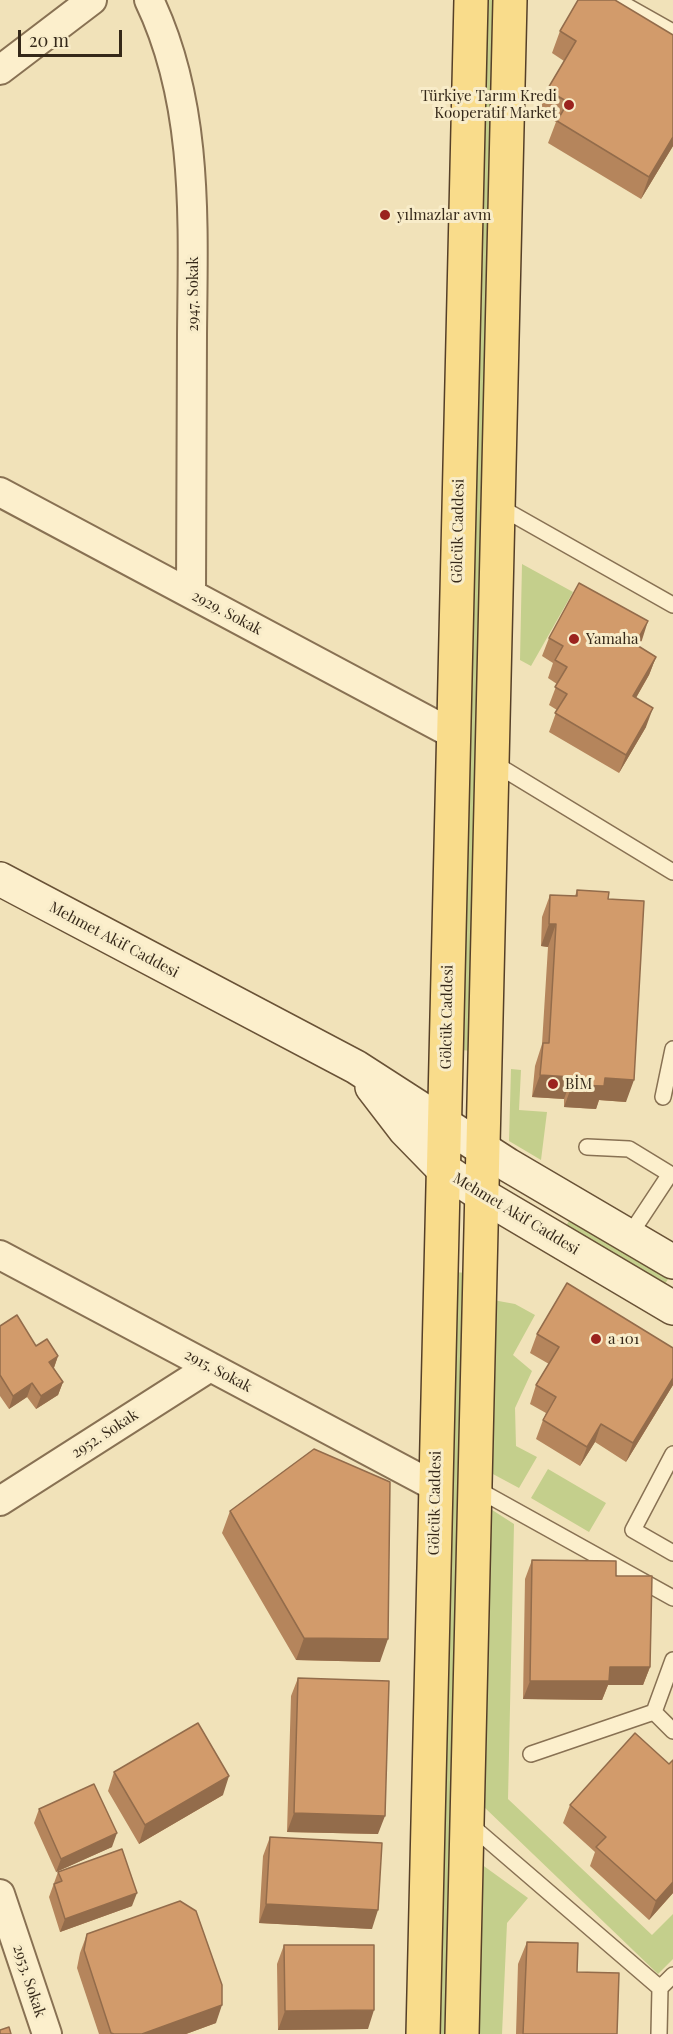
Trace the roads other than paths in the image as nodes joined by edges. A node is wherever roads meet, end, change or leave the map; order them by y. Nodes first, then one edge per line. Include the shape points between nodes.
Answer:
1 (92, 0) edge
2 (149, 0) edge
3 (471, 0) edge
4 (510, 0) edge
5 (616, 0) edge
6 (673, 32) edge
7 (0, 70) edge
8 (0, 492) edge
9 (498, 506) junction
10 (191, 594) junction
11 (673, 605) edge
12 (453, 734) junction
13 (492, 762) junction
14 (673, 872) edge
15 (0, 879) edge
16 (673, 1049) edge
17 (356, 1067) junction
18 (663, 1097) dead end
19 (445, 1124) junction
20 (587, 1147) dead end
21 (483, 1149) junction
22 (443, 1169) junction
23 (482, 1195) junction
24 (629, 1236) junction
25 (0, 1255) edge
26 (673, 1262) edge
27 (673, 1308) edge
28 (210, 1367) junction
29 (673, 1454) edge
30 (436, 1487) junction
31 (475, 1488) junction
32 (0, 1501) edge
33 (673, 1553) edge
34 (673, 1598) edge
35 (673, 1660) edge
36 (654, 1712) junction
37 (673, 1731) edge
38 (531, 1754) dead end
39 (467, 1822) junction
40 (0, 1894) edge
41 (673, 1975) edge
42 (660, 1988) junction
43 (47, 2034) edge
44 (423, 2034) edge
45 (462, 2034) edge
46 (659, 2034) edge

1 - 7 street
2 - 10 street, 2947. Sokak via 176,71 188,135 193,202
3 - 12 main road, Gölcük Caddesi
4 - 9 main road
5 - 6 lane
8 - 10 street, 2929. Sokak
9 - 11 lane
9 - 13 main road
10 - 12 street, 2929. Sokak
12 - 19 main road, Gölcük Caddesi
13 - 14 lane
13 - 21 main road
15 - 17 street, Mehmet Akif Caddesi
16 - 18 lane
17 - 19 street, Mehmet Akif Caddesi
17 - 22 street, Mehmet Akif Caddesi via 405,1130
19 - 21 street, Mehmet Akif Caddesi
19 - 22 main road, Gölcük Caddesi
20 - 24 lane via 629,1149 670,1174
21 - 23 main road
21 - 24 street, Mehmet Akif Caddesi
22 - 23 street, Mehmet Akif Caddesi
22 - 30 main road, Gölcük Caddesi
23 - 27 street, Mehmet Akif Caddesi
23 - 31 main road
24 - 26 street, Mehmet Akif Caddesi
25 - 28 street, 2915. Sokak
28 - 30 street, 2915. Sokak
28 - 32 street, 2952. Sokak
29 - 33 lane via 633,1530
30 - 44 main road, Gölcük Caddesi
31 - 34 lane
31 - 39 main road
35 - 36 lane
36 - 37 lane
36 - 38 lane
39 - 42 lane
39 - 45 main road
40 - 43 street, 2953. Sokak
41 - 42 lane
42 - 46 lane

